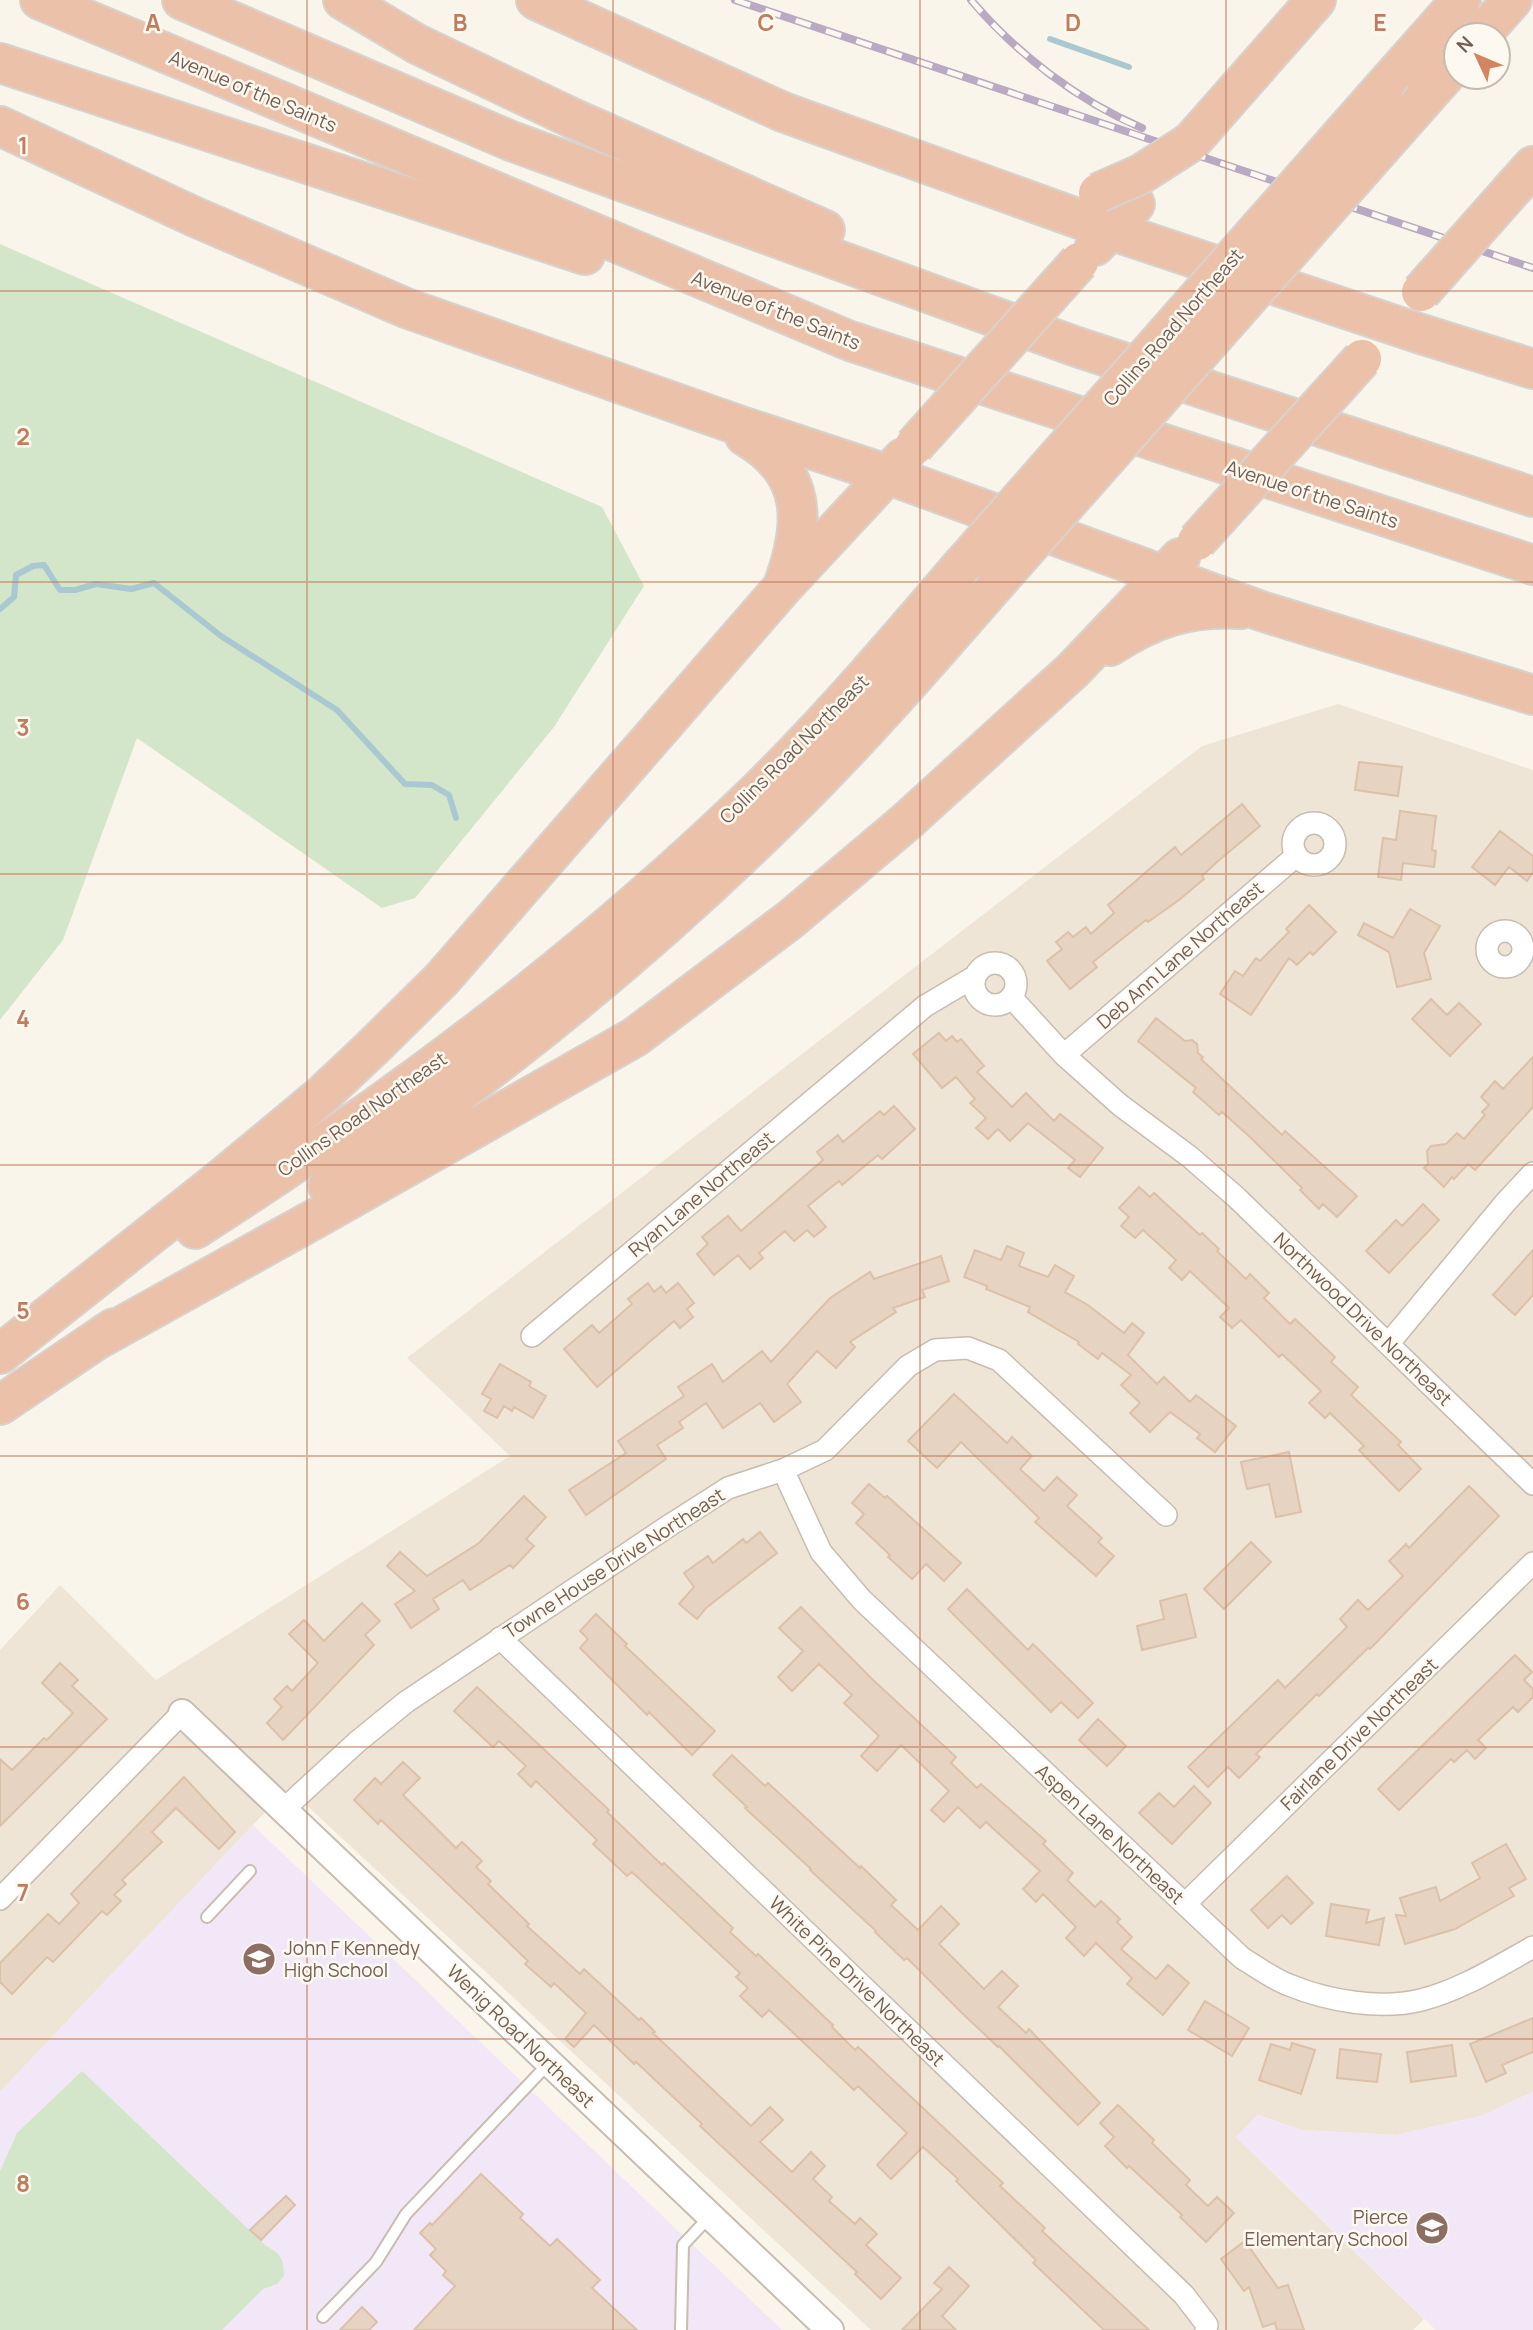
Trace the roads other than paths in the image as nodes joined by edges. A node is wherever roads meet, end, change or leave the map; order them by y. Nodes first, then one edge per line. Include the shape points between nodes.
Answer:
1 (40, 0) edge
2 (182, 0) edge
3 (344, 0) edge
4 (536, 0) edge
5 (1316, 0) edge
6 (1461, 0) edge
7 (1512, 0) edge
8 (1493, 21) edge
9 (0, 63) edge
10 (1442, 79) edge
11 (0, 126) edge
12 (1191, 142) junction
13 (1524, 175) edge
14 (1036, 203) junction
15 (1123, 217) junction
16 (1392, 325) junction
17 (850, 341) junction
18 (1074, 346) junction
19 (1533, 369) edge
20 (684, 406) junction
21 (889, 475) junction
22 (1533, 497) edge
23 (1533, 565) edge
24 (1164, 574) junction
25 (782, 588) junction
26 (1261, 611) junction
27 (1073, 670) junction
28 (1533, 695) edge
29 (1296, 856) dead end
30 (974, 977) junction
31 (1011, 997) junction
32 (1064, 1055) junction
33 (1533, 1173) edge
34 (532, 1336) dead end
35 (93, 1342) junction
36 (1389, 1343) junction
37 (0, 1356) edge
38 (0, 1405) edge
39 (783, 1470) junction
40 (1533, 1484) edge
41 (1166, 1515) dead end
42 (1533, 1563) edge
43 (500, 1638) junction
44 (182, 1713) joint
45 (283, 1810) junction
46 (250, 1871) dead end
47 (0, 1899) edge
48 (1185, 1905) junction
49 (207, 1917) dead end
50 (1533, 1947) edge
51 (550, 2063) junction
52 (710, 2216) junction
53 (323, 2317) dead end
54 (681, 2330) edge
55 (830, 2330) edge
56 (1206, 2330) edge

1 - 17 highway, Avenue of the Saints
2 - 18 highway via 511,141
3 - 18 highway via 417,44 572,118 973,291
4 - 14 highway via 783,112
5 - 12 highway
6 - 37 highway, Collins Road Northeast, bridge via 858,687 759,790 524,995 321,1146
7 - 8 highway
9 - 17 highway
10 - 35 highway, Collins Road Northeast, bridge via 884,711 783,815 620,965 444,1106
11 - 20 highway via 406,309
12 - 14 highway, bridge via 1141,174 1098,193
12 - 15 highway, bridge
13 - 16 highway, bridge
14 - 15 highway
15 - 16 highway
15 - 21 highway, bridge
16 - 19 highway
16 - 24 highway, bridge
17 - 23 highway, Avenue of the Saints
18 - 22 highway
20 - 21 highway
20 - 25 highway via 763,446 787,474 795,492 797,541
21 - 24 highway
21 - 25 highway
24 - 26 highway
24 - 27 highway
25 - 37 highway via 442,979 372,1049 231,1172
26 - 27 highway via 1213,608 1172,615 1132,631
26 - 28 highway
27 - 35 highway via 791,919 635,1037
29 - 32 street, Deb Ann Lane Northeast
30 - 31 street via 974,992 984,1003 999,1005
30 - 31 street via 989,963 1002,963 1015,978
30 - 34 street, Ryan Lane Northeast via 925,1006
31 - 32 street, Northwood Drive Northeast
32 - 36 street, Northwood Drive Northeast via 1237,1198
33 - 36 street
35 - 38 highway, Collins Road Northeast
36 - 40 street, Northwood Drive Northeast
39 - 41 street, Towne House Drive Northeast via 825,1450 908,1366 935,1350 968,1348 999,1360
39 - 43 street, Towne House Drive Northeast via 728,1488
39 - 48 street, Aspen Lane Northeast via 821,1552 862,1600
42 - 48 street, Fairlane Drive Northeast
43 - 45 street, Towne House Drive Northeast via 406,1702
43 - 56 street, White Pine Drive Northeast via 1174,2285 1207,2325
44 - 45 street, Wenig Road Northeast
44 - 47 street
45 - 51 street, Wenig Road Northeast
46 - 49 lane
48 - 50 street, Aspen Lane Northeast via 1242,1958 1288,1985 1380,2004 1420,2000 1463,1985
51 - 52 street, Wenig Road Northeast
51 - 53 lane via 406,2214 376,2262
52 - 54 lane via 683,2245
52 - 55 street, Wenig Road Northeast

